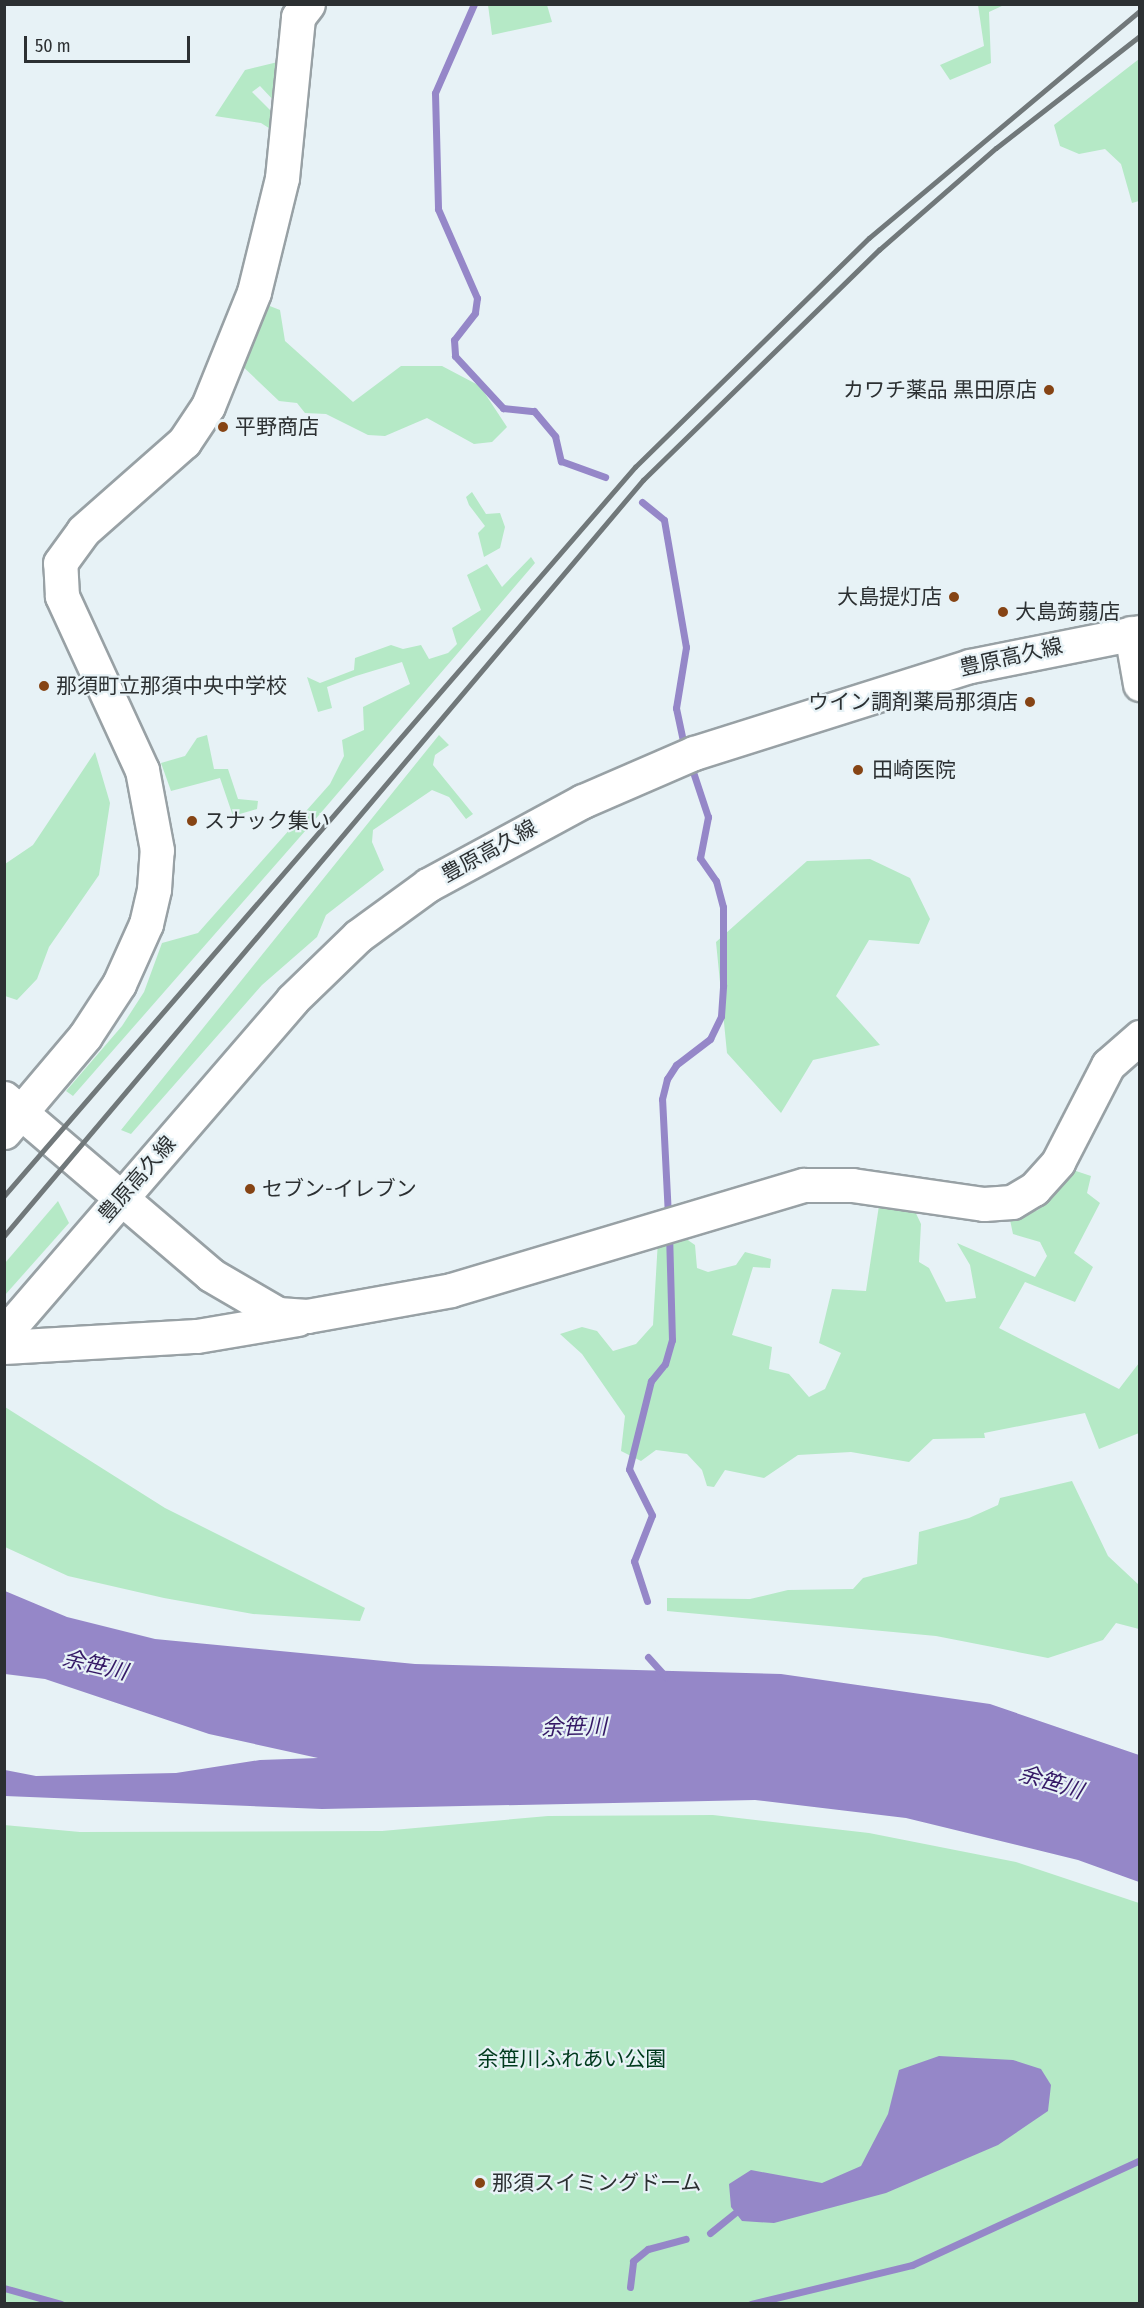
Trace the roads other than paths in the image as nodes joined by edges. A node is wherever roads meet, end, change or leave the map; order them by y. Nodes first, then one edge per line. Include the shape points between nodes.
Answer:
1 (308, 4) edge
2 (1135, 632) edge
3 (1140, 684) edge
4 (1140, 1037) edge
5 (10, 1114) edge
6 (120, 1198) junction
7 (307, 1316) junction
8 (4, 1334) edge
9 (4, 1347) edge

1 - 5 street via 298,17 295,37 282,178 242,327 208,406 184,442 64,552 62,596 142,770 157,850 146,924 119,984
2 - 3 street
2 - 6 street, 豊原高久線 via 959,669 705,749 582,801 490,849 393,909 325,967
4 - 7 street via 1108,1065 1058,1162 1034,1190 1012,1202 984,1204 852,1185 804,1185 651,1234 394,1304
5 - 6 street
6 - 7 street via 244,1299 278,1314
6 - 8 street, 豊原高久線
7 - 9 street via 197,1336

